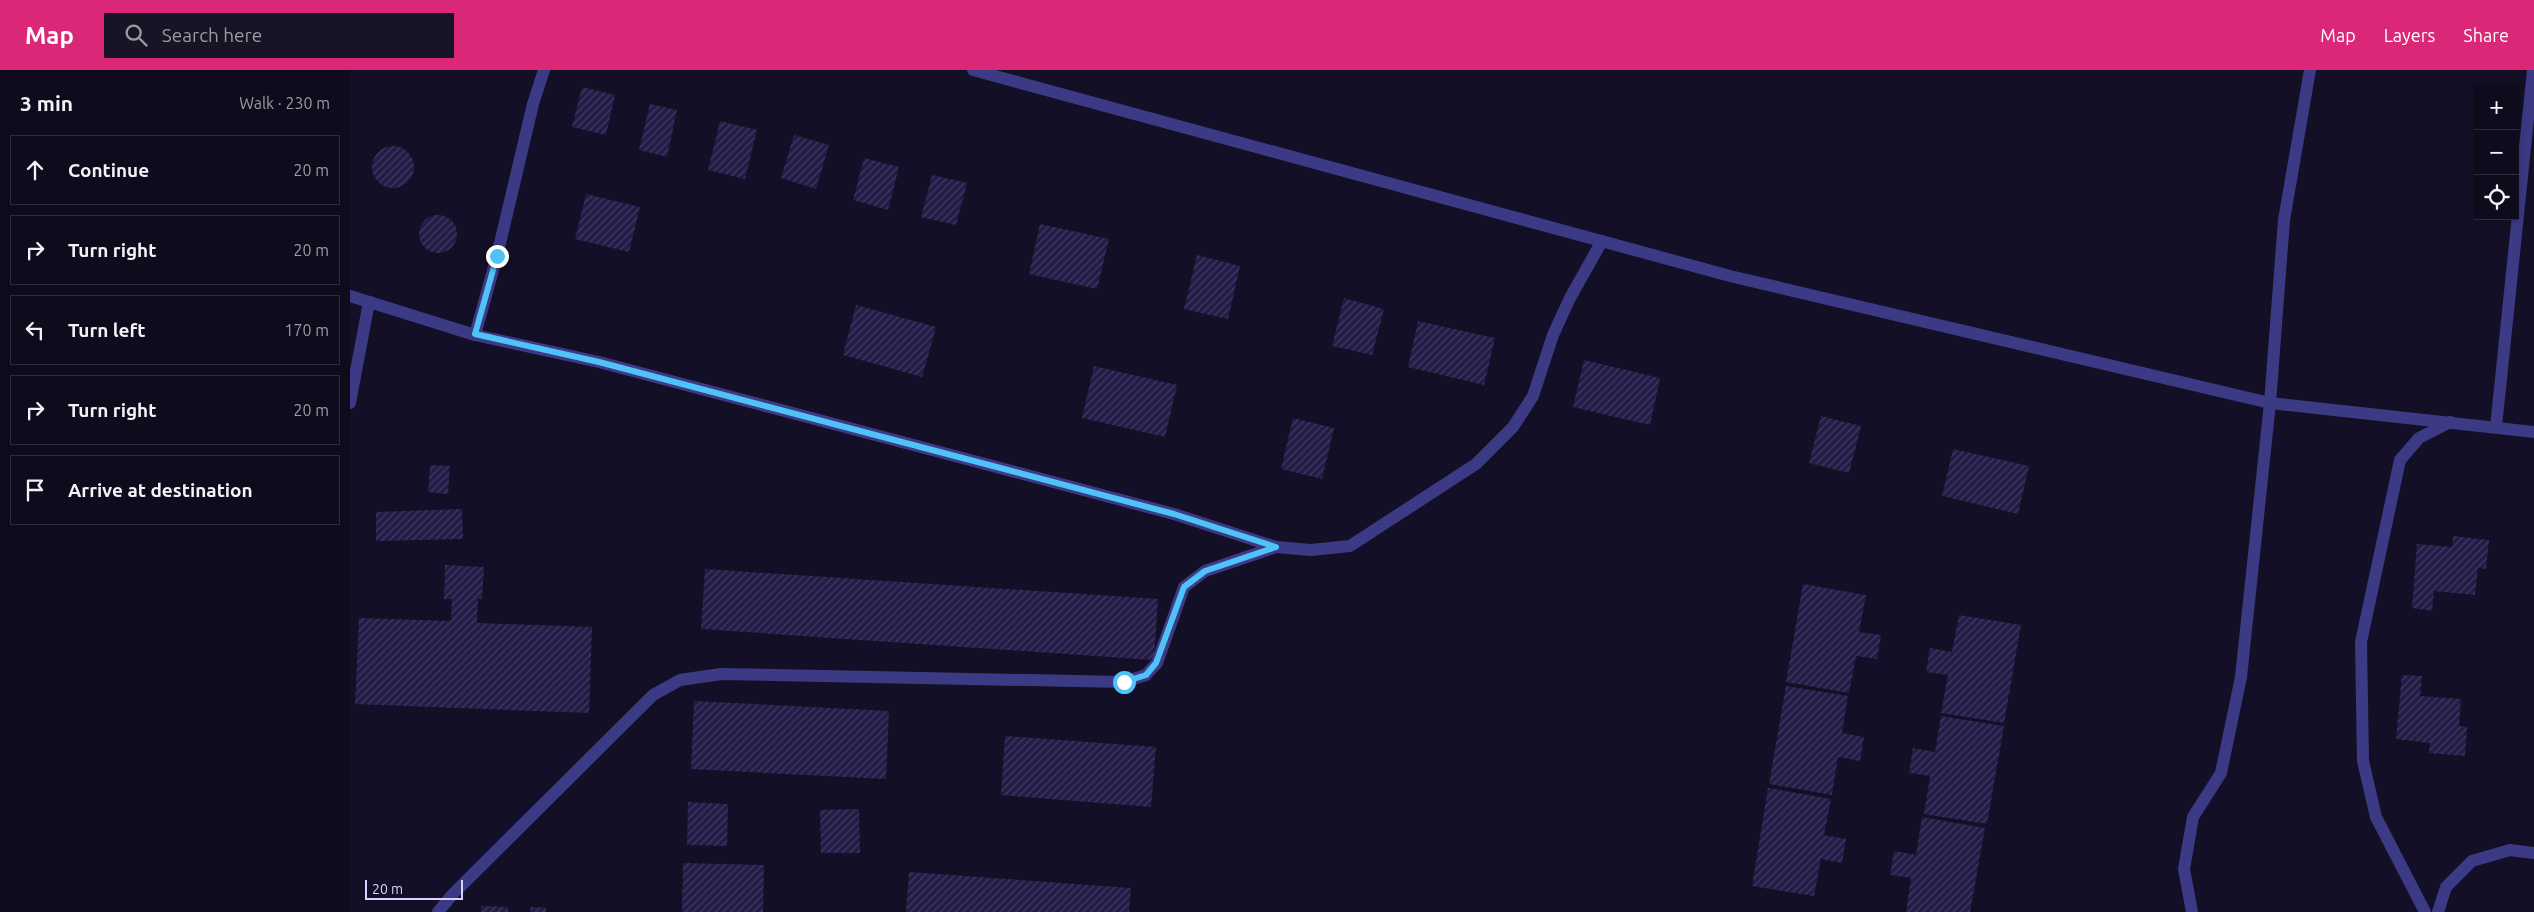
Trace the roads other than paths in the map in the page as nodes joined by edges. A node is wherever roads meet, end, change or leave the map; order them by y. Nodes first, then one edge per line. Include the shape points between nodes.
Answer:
1 (544, 70) edge
2 (973, 70) edge
3 (2310, 70) edge
4 (2533, 70) edge
5 (1602, 241) junction
6 (350, 296) edge
7 (369, 302) junction
8 (475, 334) junction
9 (350, 403) edge
10 (2270, 403) junction
11 (2450, 422) junction
12 (2496, 427) junction
13 (2534, 432) edge
14 (1276, 547) junction
15 (2534, 853) edge
16 (438, 912) edge
17 (2192, 912) edge
18 (2425, 912) edge
19 (2438, 912) edge

1 - 8 street via 532,104 497,256
2 - 5 street
3 - 10 street via 2284,220
4 - 12 street
5 - 10 street via 1730,276
5 - 14 street via 1553,335 1533,396 1513,426 1476,464 1350,546 1311,550
6 - 7 street
7 - 8 street
7 - 9 street
8 - 14 street via 599,362 1174,514
10 - 11 street
10 - 17 street via 2241,677 2221,773 2193,817 2184,869
11 - 12 street
11 - 18 street via 2420,438 2400,460 2361,642 2363,761 2376,817
12 - 13 street
14 - 16 street via 1205,571 1184,587 1156,663 1146,675 1124,682 721,674 680,680 653,695
15 - 19 street via 2510,850 2472,861 2446,887

